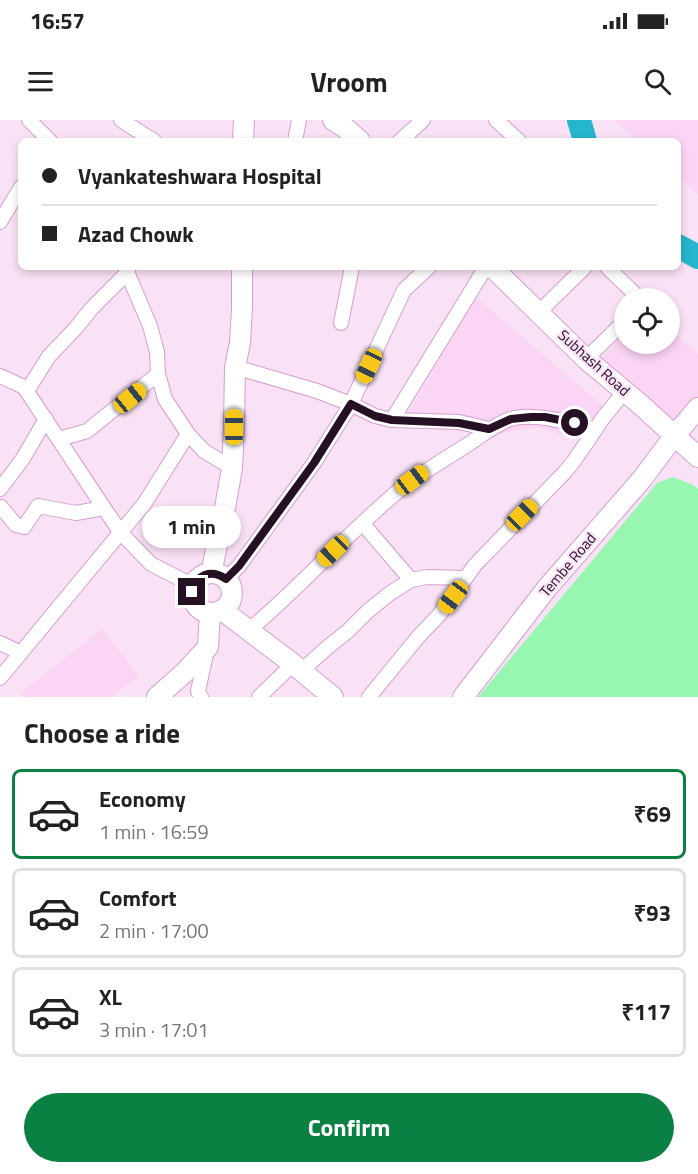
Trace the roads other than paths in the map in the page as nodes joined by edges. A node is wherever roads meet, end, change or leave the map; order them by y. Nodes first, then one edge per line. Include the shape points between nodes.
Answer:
1 (29, 120) edge
2 (122, 120) edge
3 (244, 120) edge
4 (299, 120) edge
5 (333, 120) edge
6 (423, 120) edge
7 (496, 120) edge
8 (47, 138) edge
9 (149, 138) edge
10 (243, 138) edge
11 (296, 138) edge
12 (357, 138) edge
13 (403, 138) edge
14 (516, 138) edge
15 (18, 192) edge
16 (0, 222) edge
17 (126, 270) edge
18 (127, 270) edge
19 (244, 270) edge
20 (351, 270) edge
21 (426, 270) edge
22 (484, 270) edge
23 (495, 270) edge
24 (582, 270) edge
25 (610, 270) edge
26 (629, 288) edge
27 (539, 312) junction
28 (341, 323) dead end
29 (614, 332) edge
30 (586, 359) junction
31 (235, 367) junction
32 (158, 374) junction
33 (0, 376) edge
34 (27, 391) junction
35 (625, 391) junction
36 (351, 404) junction
37 (698, 408) edge
38 (46, 419) junction
39 (392, 420) junction
40 (489, 429) junction
41 (595, 430) junction
42 (188, 435) junction
43 (675, 435) junction
44 (59, 439) junction
45 (698, 457) edge
46 (232, 468) junction
47 (0, 489) edge
48 (0, 507) edge
49 (104, 508) junction
50 (363, 524) junction
51 (122, 533) junction
52 (219, 576) junction
53 (465, 578) junction
54 (411, 580) junction
55 (194, 586) junction
56 (216, 612) junction
57 (248, 631) junction
58 (0, 643) edge
59 (208, 647) junction
60 (21, 653) junction
61 (297, 668) junction
62 (0, 678) edge
63 (327, 696) edge
64 (157, 697) edge
65 (201, 697) edge
66 (259, 697) edge
67 (369, 697) edge
68 (463, 697) edge

1 - 8 street
2 - 9 street
3 - 10 main road
4 - 11 street
5 - 12 main road
6 - 13 street
7 - 14 street
15 - 16 street
17 - 34 street via 49,356
18 - 32 street via 150,326
19 - 31 main road
20 - 28 street
21 - 36 street via 404,290
22 - 39 street
23 - 27 main road, Subhash Road
24 - 27 street
25 - 26 street
27 - 30 main road, Subhash Road
29 - 30 street
30 - 35 main road, Subhash Road
31 - 36 street
31 - 46 main road
32 - 42 street via 165,399
32 - 44 street via 87,430
33 - 34 street
34 - 38 street
35 - 41 street
35 - 43 main road, Subhash Road
36 - 39 street
36 - 52 street via 314,463 239,566
37 - 43 main road, Tembe Road
38 - 44 street
38 - 47 street
39 - 40 street via 459,423
40 - 41 street via 511,419 545,417
40 - 50 street via 424,471
41 - 53 street via 564,473
42 - 46 street via 204,451
42 - 51 street
43 - 45 main road, Subhash Road
43 - 68 main road, Tembe Road via 547,588
44 - 49 street
46 - 52 main road
48 - 49 street via 15,525 24,527 38,506 76,513
49 - 51 street
50 - 54 street
50 - 57 street
51 - 55 street via 151,564
51 - 60 street
52 - 55 main road via 201,577
52 - 56 main road via 231,588 231,598
53 - 54 street
53 - 67 street
54 - 61 street
55 - 56 main road via 195,604 204,611
56 - 57 main road
56 - 59 main road
57 - 61 main road
58 - 60 street
59 - 64 main road
59 - 65 street via 198,691
60 - 62 street
61 - 63 main road
61 - 66 street

